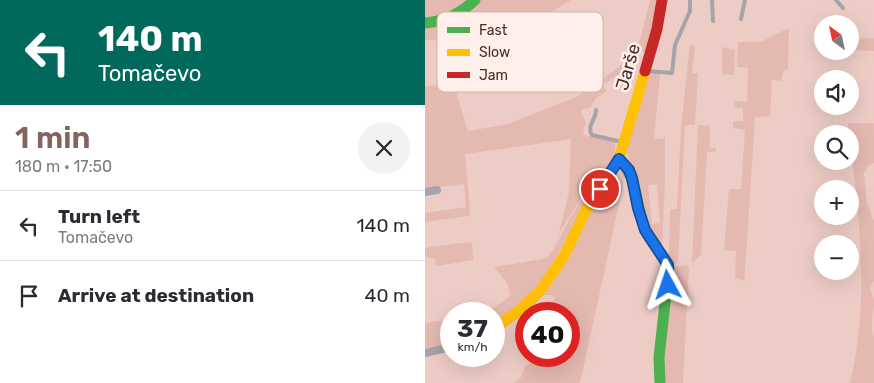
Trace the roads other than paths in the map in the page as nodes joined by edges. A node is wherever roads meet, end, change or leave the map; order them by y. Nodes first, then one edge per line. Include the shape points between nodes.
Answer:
1 (475, 0) edge
2 (662, 0) edge
3 (690, 0) edge
4 (712, 0) edge
5 (745, 0) edge
6 (836, 0) edge
7 (843, 8) dead end
8 (462, 12) edge
9 (741, 19) dead end
10 (713, 21) dead end
11 (645, 71) junction
12 (596, 110) dead end
13 (624, 143) junction
14 (619, 159) junction
15 (437, 190) dead end
16 (425, 192) edge
17 (505, 321) edge
18 (440, 350) edge
19 (425, 353) edge
20 (660, 383) edge

1 - 8 street
2 - 11 street, Jarše
3 - 11 lane via 690,12 675,45 672,73
4 - 10 lane
5 - 9 lane
6 - 7 lane
11 - 13 street, Jarše
12 - 13 lane via 590,128 592,136
13 - 14 street, Jarše
14 - 17 street, Jarše via 586,210 551,278
14 - 20 street via 632,178 645,230 669,268 659,358
15 - 16 street
18 - 19 street

